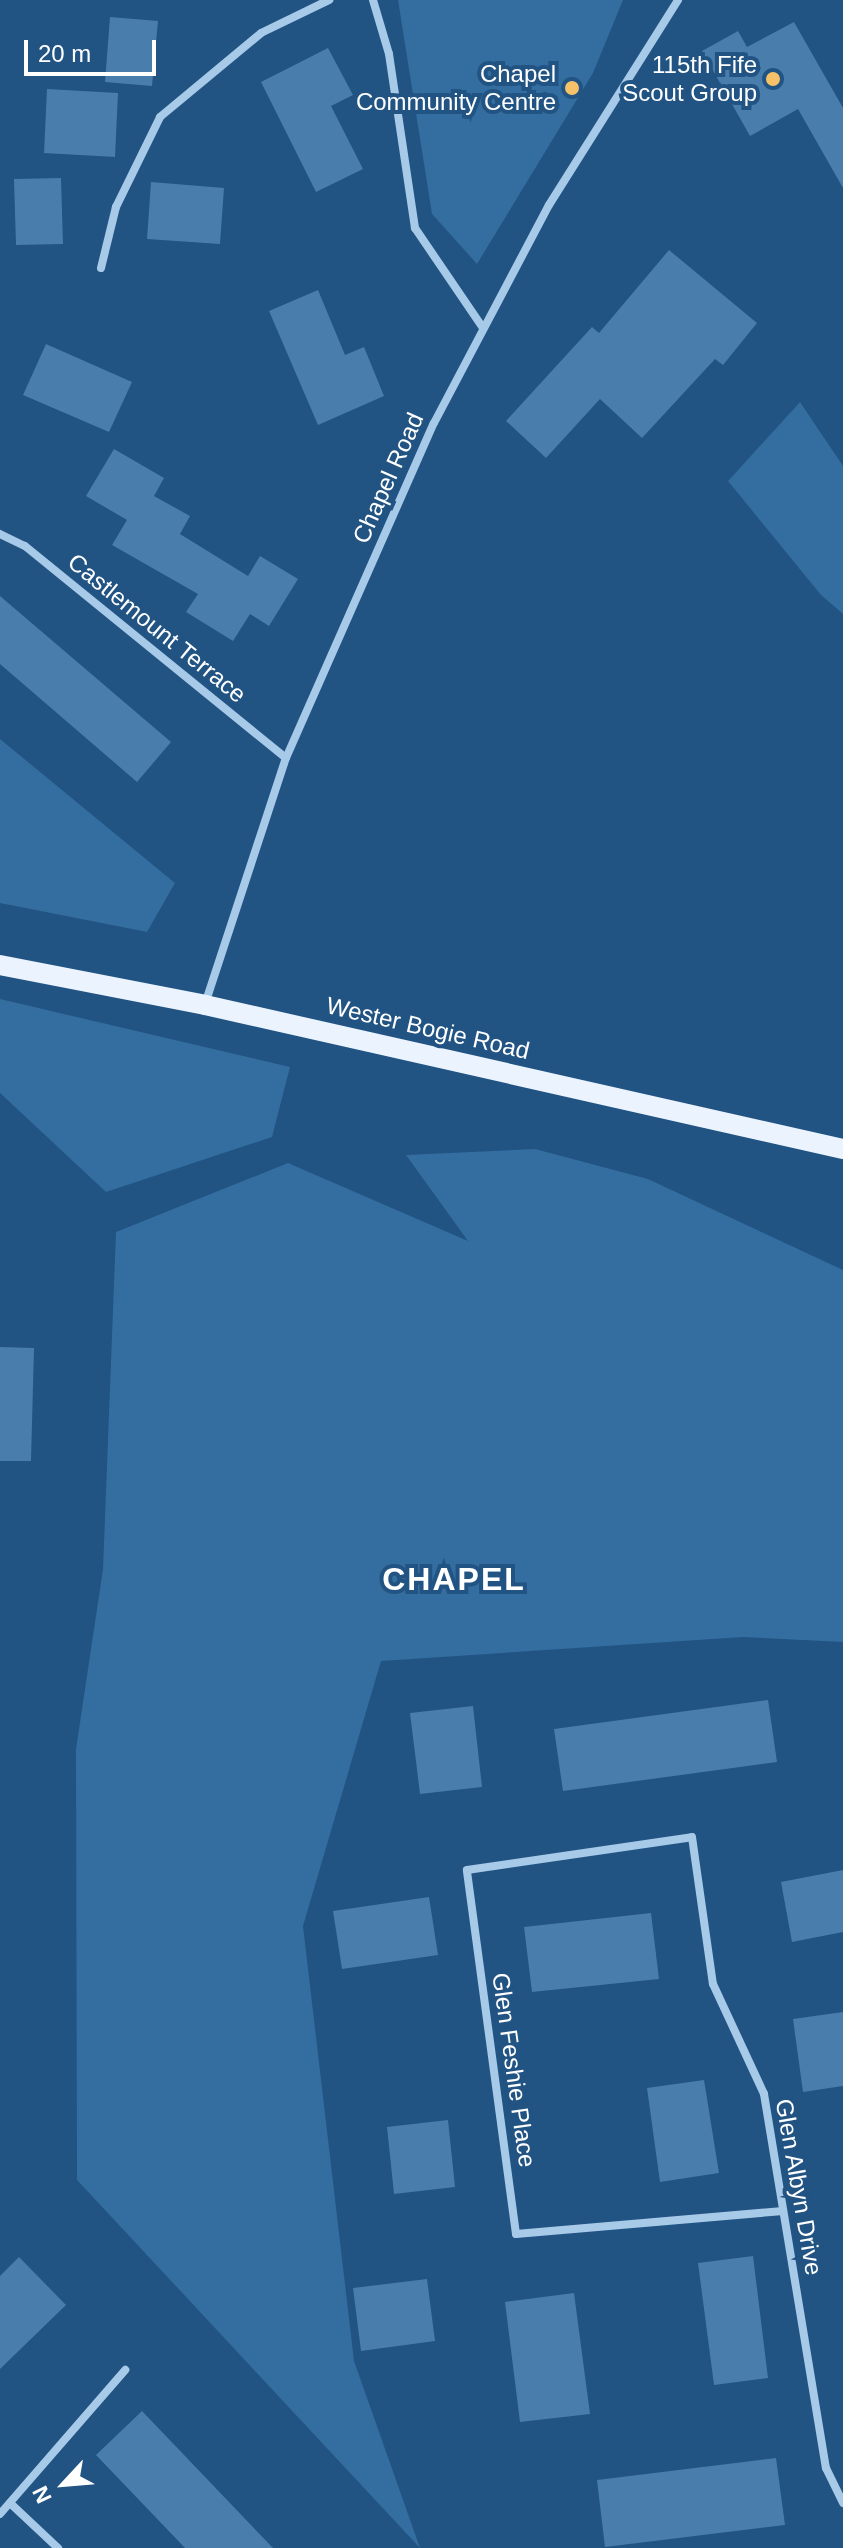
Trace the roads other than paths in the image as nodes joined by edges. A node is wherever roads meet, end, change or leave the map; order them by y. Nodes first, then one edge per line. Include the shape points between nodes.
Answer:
1 (329, 0) edge
2 (373, 0) edge
3 (678, 0) edge
4 (101, 268) dead end
5 (483, 328) junction
6 (0, 534) edge
7 (286, 758) junction
8 (0, 965) edge
9 (205, 1005) junction
10 (843, 1149) edge
11 (692, 1837) joint
12 (783, 2211) junction
13 (125, 2370) dead end
14 (10, 2503) junction
15 (843, 2503) edge
16 (0, 2514) edge
17 (58, 2548) edge

1 - 4 street via 261,33 160,117 116,207
2 - 5 street via 389,54 415,228
3 - 5 street, Chapel Road via 549,205
5 - 7 street, Chapel Road via 434,423
6 - 7 street, Castlemount Terrace via 25,546
7 - 9 street, Chapel Road
8 - 9 main road, Wester Bogie Road
9 - 10 main road, Wester Bogie Road
11 - 12 street, Glen Albyn Drive via 713,1984 764,2094
11 - 12 street, Glen Feshie Place via 467,1870 516,2234
12 - 15 street, Glen Albyn Drive via 826,2468
13 - 14 street
14 - 16 street
14 - 17 street

